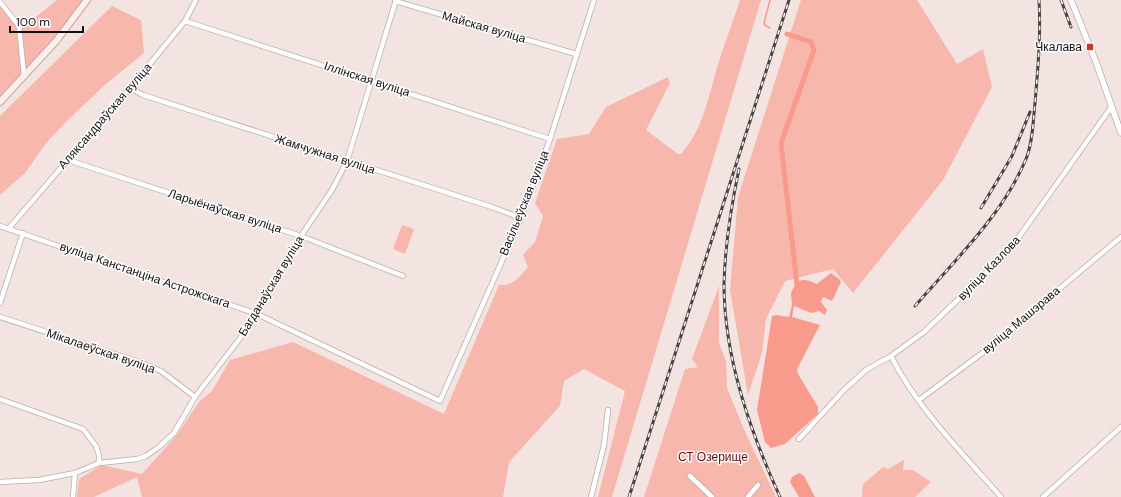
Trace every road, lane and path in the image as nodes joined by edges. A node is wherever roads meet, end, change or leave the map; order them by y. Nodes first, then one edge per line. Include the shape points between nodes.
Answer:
1 (87, 0) edge
2 (196, 0) edge
3 (395, 0) edge
4 (594, 0) edge
5 (1074, 1) edge
6 (0, 2) edge
7 (185, 21) junction
8 (576, 54) junction
9 (24, 75) junction
10 (371, 80) junction
11 (130, 88) junction
12 (0, 102) edge
13 (1112, 106) junction
14 (1121, 133) edge
15 (550, 139) junction
16 (68, 160) junction
17 (347, 161) junction
18 (521, 218) junction
19 (0, 226) edge
20 (9, 228) junction
21 (23, 233) junction
22 (301, 236) junction
23 (1121, 237) edge
24 (403, 276) dead end
25 (0, 303) edge
26 (257, 314) junction
27 (0, 317) edge
28 (891, 356) junction
29 (195, 397) junction
30 (0, 399) edge
31 (919, 400) junction
32 (440, 401) joint
33 (608, 410) dead end
34 (1121, 427) edge
35 (799, 439) dead end
36 (99, 463) junction
37 (75, 473) junction
38 (690, 476) dead end
39 (0, 482) edge
40 (758, 485) dead end
41 (73, 497) edge
42 (591, 497) edge
43 (712, 497) edge
44 (748, 497) edge
45 (1001, 497) edge
46 (1043, 497) edge

1 - 9 main road via 57,40
2 - 7 street, Аляксандраўская вуліца
3 - 8 street, Майская вуліца
3 - 10 street, Багданаўская вуліца
4 - 8 street, Васільеўская вуліца
5 - 13 street
6 - 9 street via 19,26
7 - 10 street, Іллінская вуліца
7 - 11 street, Аляксандраўская вуліца
8 - 15 street, Васільеўская вуліца
9 - 12 main road
10 - 15 street, Іллінская вуліца
10 - 17 street, Багданаўская вуліца
11 - 16 street, Аляксандраўская вуліца
11 - 17 street, Жамчужная вуліца via 144,95
13 - 14 street
13 - 28 street, вуліца Казлова via 1014,246 930,327
15 - 18 street, Васільеўская вуліца
16 - 20 street, Аляксандраўская вуліца
16 - 22 street, Ларыёнаўская вуліца
17 - 18 street, Жамчужная вуліца
17 - 22 street, Багданаўская вуліца via 332,190
18 - 32 street, Васільеўская вуліца
19 - 20 street, вуліца Канстанціна Астрожскага
20 - 21 street, вуліца Канстанціна Астрожскага
21 - 25 street
21 - 26 street, вуліца Канстанціна Астрожскага
22 - 24 street, Ларыёнаўская вуліца
22 - 26 street, Багданаўская вуліца
23 - 31 street, вуліца Машэрава via 989,348
26 - 29 street, Багданаўская вуліца
26 - 32 street, вуліца Канстанціна Астрожскага
27 - 29 street, Мікалаеўская вуліца via 139,362 161,372
28 - 31 street via 900,375
28 - 35 street, вуліца Казлова via 866,370
29 - 36 street, Багданаўская вуліца via 174,433 153,451 137,459
30 - 36 street via 83,429 96,446
31 - 45 street
33 - 42 street via 604,445
34 - 46 street
36 - 37 street, Багданаўская вуліца
37 - 39 street, Багданаўская вуліца via 39,480
37 - 41 street
38 - 43 street
40 - 44 street

